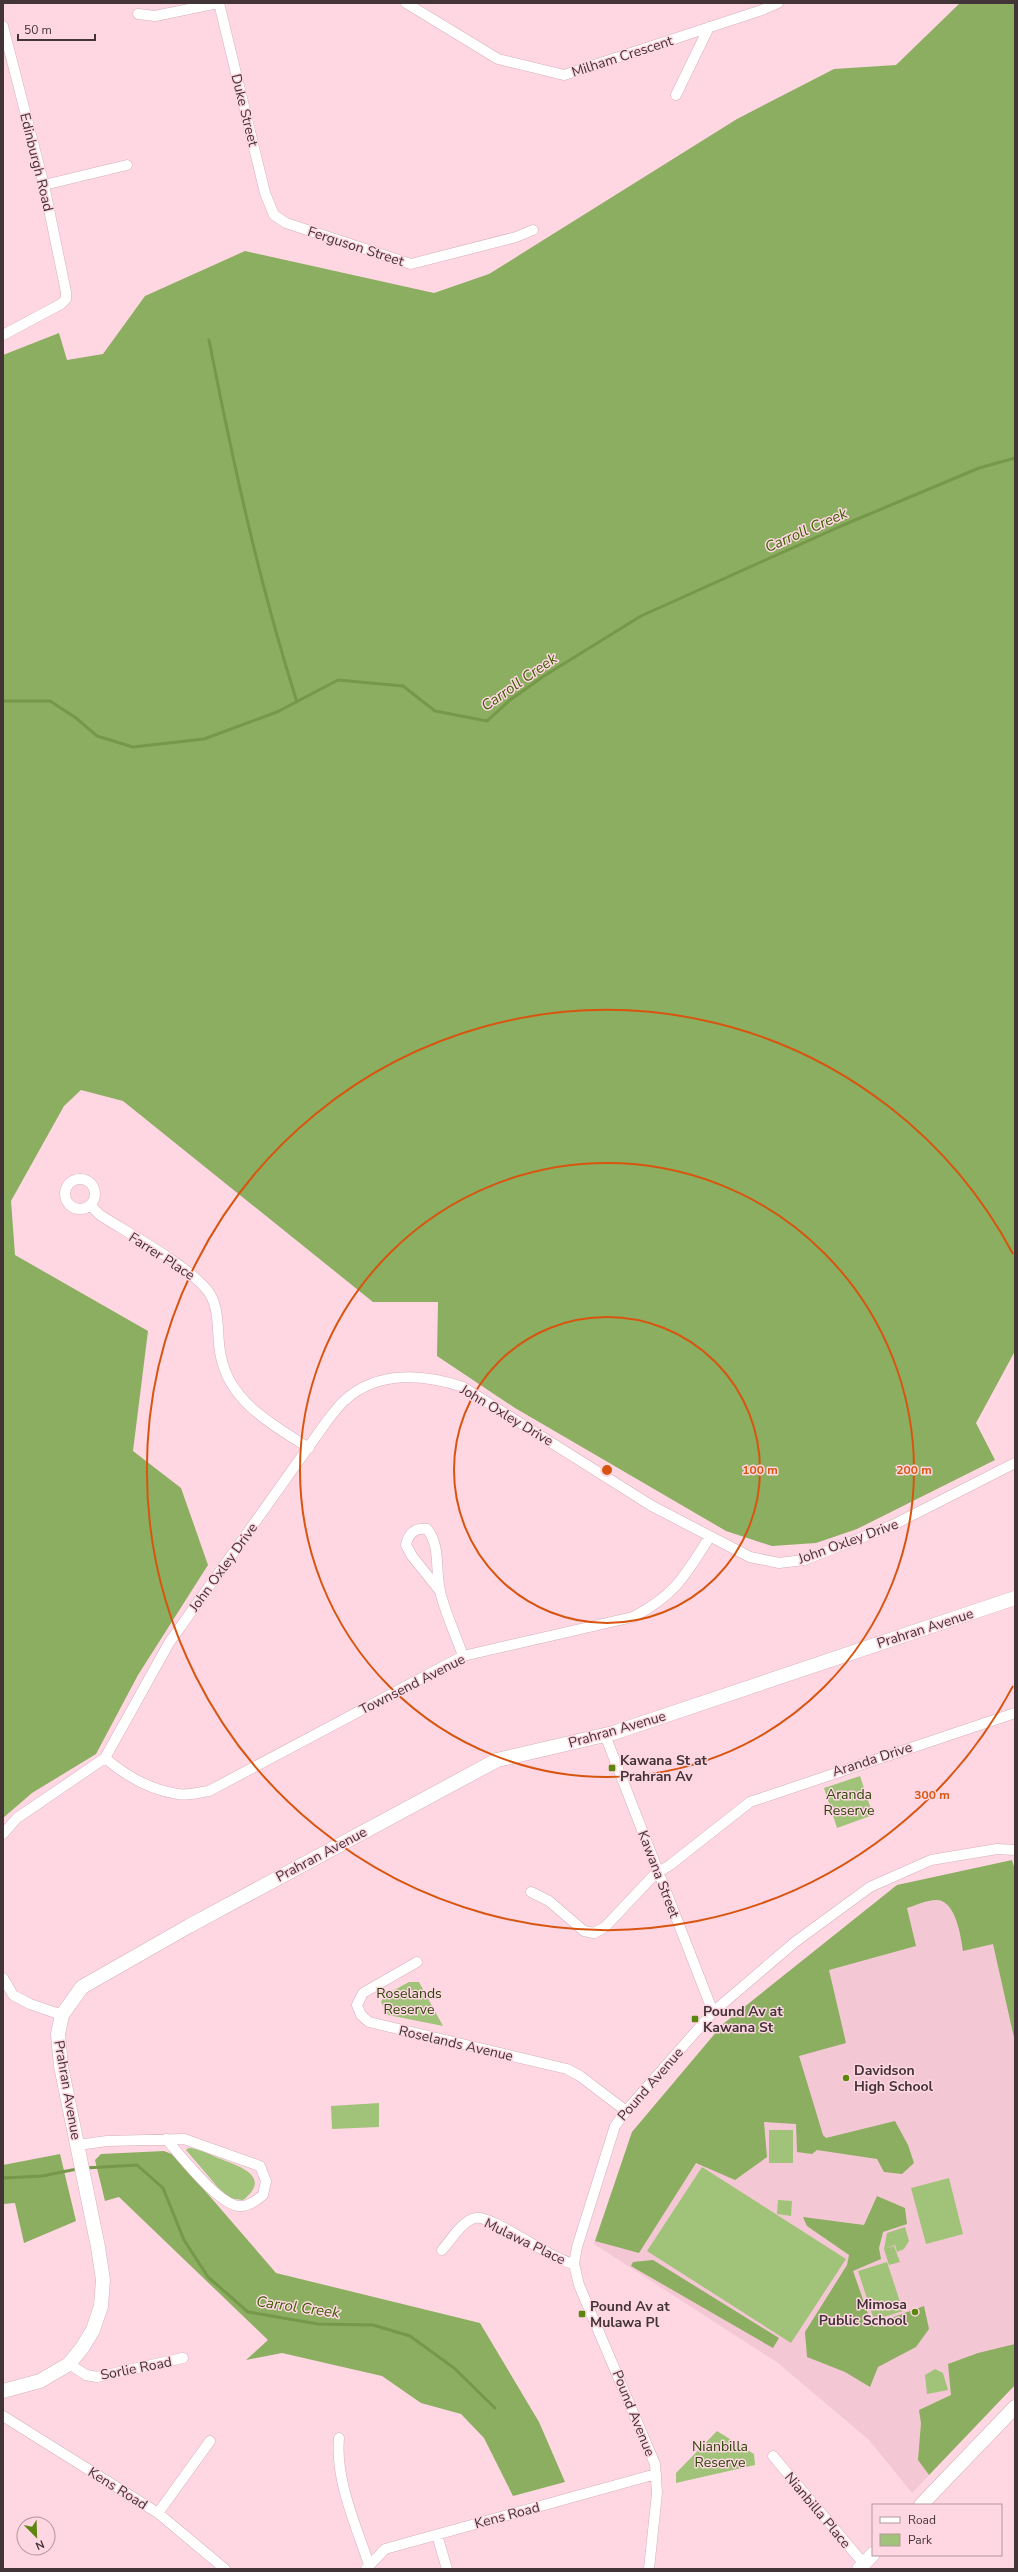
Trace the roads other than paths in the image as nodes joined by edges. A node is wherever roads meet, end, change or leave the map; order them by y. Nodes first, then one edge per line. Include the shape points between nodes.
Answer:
1 (218, 3) edge
2 (406, 3) edge
3 (778, 3) edge
4 (138, 14) dead end
5 (3, 26) edge
6 (709, 27) junction
7 (676, 95) dead end
8 (127, 165) dead end
9 (44, 185) junction
10 (274, 215) joint
11 (533, 230) dead end
12 (3, 335) edge
13 (90, 1205) dead end
14 (309, 1448) junction
15 (1015, 1463) edge
16 (709, 1538) junction
17 (440, 1591) junction
18 (1015, 1598) edge
19 (463, 1656) junction
20 (1015, 1713) edge
21 (606, 1735) junction
22 (105, 1758) junction
23 (3, 1834) edge
24 (1015, 1850) edge
25 (658, 1873) junction
26 (531, 1892) dead end
27 (417, 1962) dead end
28 (3, 1978) edge
29 (713, 2012) junction
30 (62, 2015) junction
31 (626, 2111) junction
32 (166, 2140) junction
33 (78, 2145) junction
34 (442, 2250) dead end
35 (574, 2264) junction
36 (183, 2358) dead end
37 (69, 2364) junction
38 (3, 2391) edge
39 (1015, 2407) edge
40 (3, 2416) edge
41 (339, 2438) dead end
42 (210, 2441) dead end
43 (773, 2456) dead end
44 (656, 2474) junction
45 (921, 2504) edge
46 (158, 2512) junction
47 (437, 2534) junction
48 (865, 2562) edge
49 (368, 2567) edge
50 (225, 2569) edge
51 (447, 2569) edge
52 (649, 2569) edge

1 - 4 street via 155,16
1 - 10 street, Duke Street via 265,193
2 - 6 street, Milham Crescent via 498,59 564,75
3 - 6 street, Milham Crescent
5 - 9 street, Edinburgh Road
6 - 7 street
8 - 9 street
9 - 12 street, Edinburgh Road via 66,299
10 - 11 street, Ferguson Street via 286,223 411,264 516,237
13 - 14 street, Farrer Place via 100,1215 198,1279 211,1296 217,1313 221,1357 235,1391 263,1419
14 - 16 street, John Oxley Drive via 346,1399 368,1386 394,1378 438,1378 463,1387 652,1506
14 - 22 street, John Oxley Drive via 169,1643
15 - 16 street, John Oxley Drive via 891,1526 804,1560 779,1563 750,1558
16 - 19 street, Townsend Avenue via 685,1576 657,1604 633,1617
17 - 17 street via 406,1545 412,1533 421,1528 427,1529 435,1545
17 - 19 street
18 - 21 street, Prahran Avenue
19 - 22 street, Townsend Avenue via 209,1791 180,1795 146,1786 122,1773
20 - 25 street, Aranda Drive via 750,1802
21 - 25 street, Kawana Street
21 - 30 street, Prahran Avenue via 497,1760 474,1771 108,1971 82,1987
22 - 23 street, John Oxley Drive via 17,1818
24 - 29 street, Pound Avenue via 997,1849 931,1860 870,1887 794,1942
25 - 26 street, Aranda Drive via 605,1927 594,1933 584,1931 549,1901
25 - 29 street, Kawana Street
27 - 31 street, Roselands Avenue via 362,1993 357,2005 361,2016 369,2022 567,2069
28 - 30 street via 13,1995
29 - 31 street, Pound Avenue
30 - 33 street, Prahran Avenue via 58,2034 61,2066
31 - 35 street, Pound Avenue via 609,2140 579,2238
32 - 32 street via 184,2139 260,2166 266,2181 263,2195 253,2203 240,2207 223,2200
32 - 33 street via 107,2141
33 - 37 street, Prahran Avenue via 103,2280 101,2306 94,2330
34 - 35 street, Mulawa Place via 467,2222 476,2218 489,2220 555,2258
35 - 44 street, Pound Avenue via 579,2285 653,2460
36 - 37 street, Sorlie Road via 98,2377 86,2375
37 - 38 street, Prahran Avenue via 40,2381
39 - 45 street
40 - 46 street, Kens Road
41 - 49 street via 337,2458
42 - 46 street
43 - 48 street, Nianbilla Place
44 - 47 street, Kens Road
44 - 52 street, Pound Avenue via 657,2493
46 - 50 street, Kens Road
47 - 49 street, Kens Road via 386,2549
47 - 51 street

